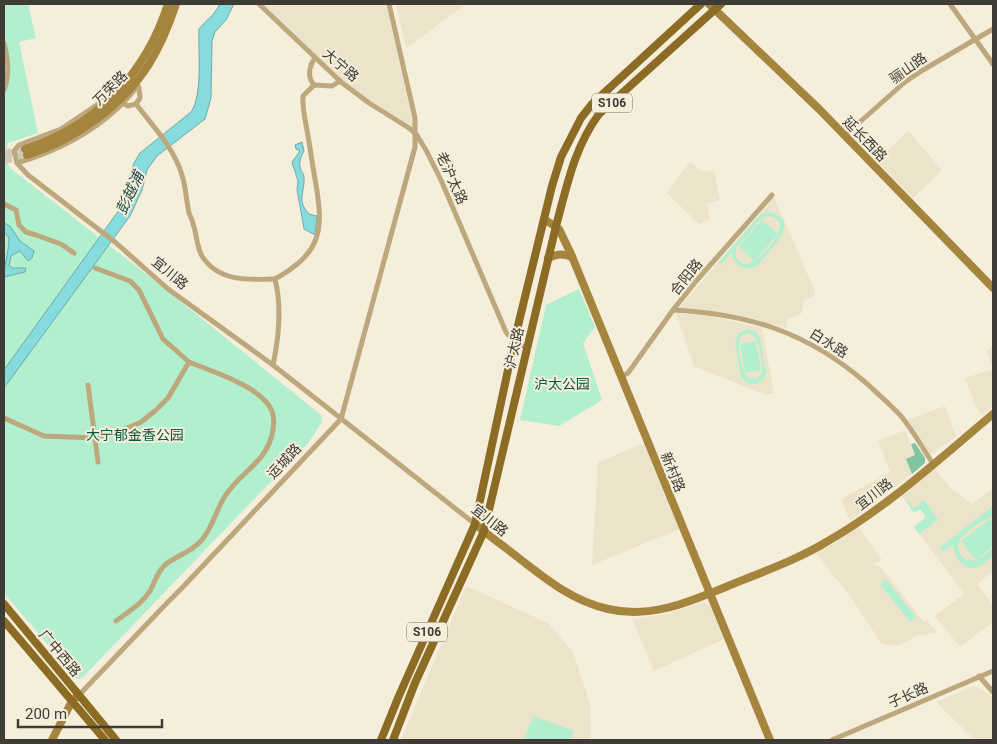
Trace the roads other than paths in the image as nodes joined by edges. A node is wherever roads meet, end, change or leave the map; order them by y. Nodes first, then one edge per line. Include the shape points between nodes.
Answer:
1 (168, 4) edge
2 (176, 4) edge
3 (259, 4) edge
4 (389, 4) edge
5 (701, 4) edge
6 (721, 4) edge
7 (950, 4) edge
8 (712, 7) edge
9 (993, 29) edge
10 (975, 39) junction
11 (4, 43) edge
12 (314, 58) junction
13 (993, 64) edge
14 (144, 72) junction
15 (340, 81) junction
16 (314, 85) junction
17 (137, 88) junction
18 (4, 90) edge
19 (117, 93) junction
20 (122, 103) junction
21 (136, 104) junction
22 (416, 134) junction
23 (844, 136) junction
24 (27, 154) junction
25 (17, 163) junction
26 (24, 172) junction
27 (772, 195) dead end
28 (4, 204) edge
29 (544, 219) junction
30 (556, 226) junction
31 (74, 253) dead end
32 (572, 257) junction
33 (548, 258) junction
34 (94, 268) dead end
35 (275, 279) junction
36 (993, 288) edge
37 (673, 310) junction
38 (514, 342) junction
39 (527, 348) junction
40 (189, 362) junction
41 (272, 365) junction
42 (622, 376) junction
43 (88, 385) dead end
44 (993, 414) edge
45 (4, 418) edge
46 (341, 418) junction
47 (95, 438) junction
48 (98, 462) dead end
49 (933, 464) junction
50 (475, 524) junction
51 (484, 531) junction
52 (710, 593) junction
53 (4, 604) edge
54 (4, 621) edge
55 (116, 621) dead end
56 (993, 671) edge
57 (978, 676) junction
58 (993, 692) edge
59 (79, 695) junction
60 (72, 702) junction
61 (52, 740) edge
62 (105, 740) edge
63 (116, 740) edge
64 (381, 740) edge
65 (393, 740) edge
66 (770, 740) edge
67 (832, 740) edge

1 - 19 street, 万荣路 via 147,54
2 - 14 street, 万荣路 via 162,40
3 - 12 street, 大宁路
4 - 22 street, 老沪太路
5 - 29 main road, 沪太路 / S106 via 592,104 581,118 561,157
6 - 8 main road, 沪太路 / S106
7 - 10 street
8 - 23 street, 延长西路
8 - 30 main road, 沪太路 / S106 via 587,130 569,176
9 - 10 street, 骊山路
10 - 13 street
10 - 23 street, 骊山路 via 905,82
11 - 18 street via 9,63
12 - 15 street, 大宁路
12 - 16 street via 310,64 310,81
14 - 17 street
14 - 24 street, 万荣路 via 95,120 66,139
15 - 16 street via 332,86
15 - 22 street, 大宁路
16 - 35 street via 302,101 320,208 319,232 302,261
17 - 20 street
17 - 21 street via 141,93
19 - 24 street, 万荣路 via 92,116
19 - 25 street via 61,129 20,145 14,151
20 - 21 street via 128,106
20 - 24 street via 84,134 53,151
21 - 35 street via 171,149 183,175 197,243 203,257 230,278
22 - 38 street, 老沪太路 via 432,161 506,332
22 - 46 street, 运城路
23 - 36 street, 延长西路
24 - 25 street
24 - 26 street
25 - 26 street, 宜川路
26 - 41 street, 宜川路 via 115,242 168,289
27 - 37 street, 合阳路
28 - 31 street via 16,210 19,225 26,232 61,244
29 - 30 street
29 - 38 main road, 沪太路 / S106
30 - 32 street, 新村路
30 - 33 main road, 沪太路 / S106
32 - 33 street via 557,254
32 - 42 street, 新村路
33 - 39 main road, 沪太路 / S106
34 - 40 street via 130,281 139,290 164,339
35 - 41 street via 278,326
37 - 42 street, 合阳路 via 628,373
37 - 49 street, 白水路 via 757,322 818,347 890,405
38 - 39 street
38 - 50 main road, 沪太路 / S106
39 - 51 main road, 沪太路 / S106
40 - 47 street via 168,398 155,411 121,431
40 - 55 street via 256,393 272,411 272,436 263,456 233,484 205,537 188,552 165,565 142,601
41 - 46 street, 宜川路
42 - 52 street, 新村路
43 - 47 street
44 - 49 street, 宜川路
45 - 47 street via 44,436
46 - 50 street, 宜川路
46 - 59 street, 运城路
47 - 48 street
49 - 52 street, 宜川路 via 860,521 827,542
50 - 51 street, 宜川路
50 - 64 main road, 沪太路 / S106
51 - 52 street, 宜川路 via 559,589 602,608 627,612 655,611
51 - 65 main road, 沪太路 / S106 via 415,682
52 - 66 street, 新村路
53 - 59 main road, 广中西路
54 - 60 main road, 广中西路
56 - 57 street, 子长路
57 - 58 street
57 - 67 street, 子长路
59 - 60 street, 运城路
59 - 63 main road, 广中西路
60 - 61 street, 运城路
60 - 62 main road, 广中西路

